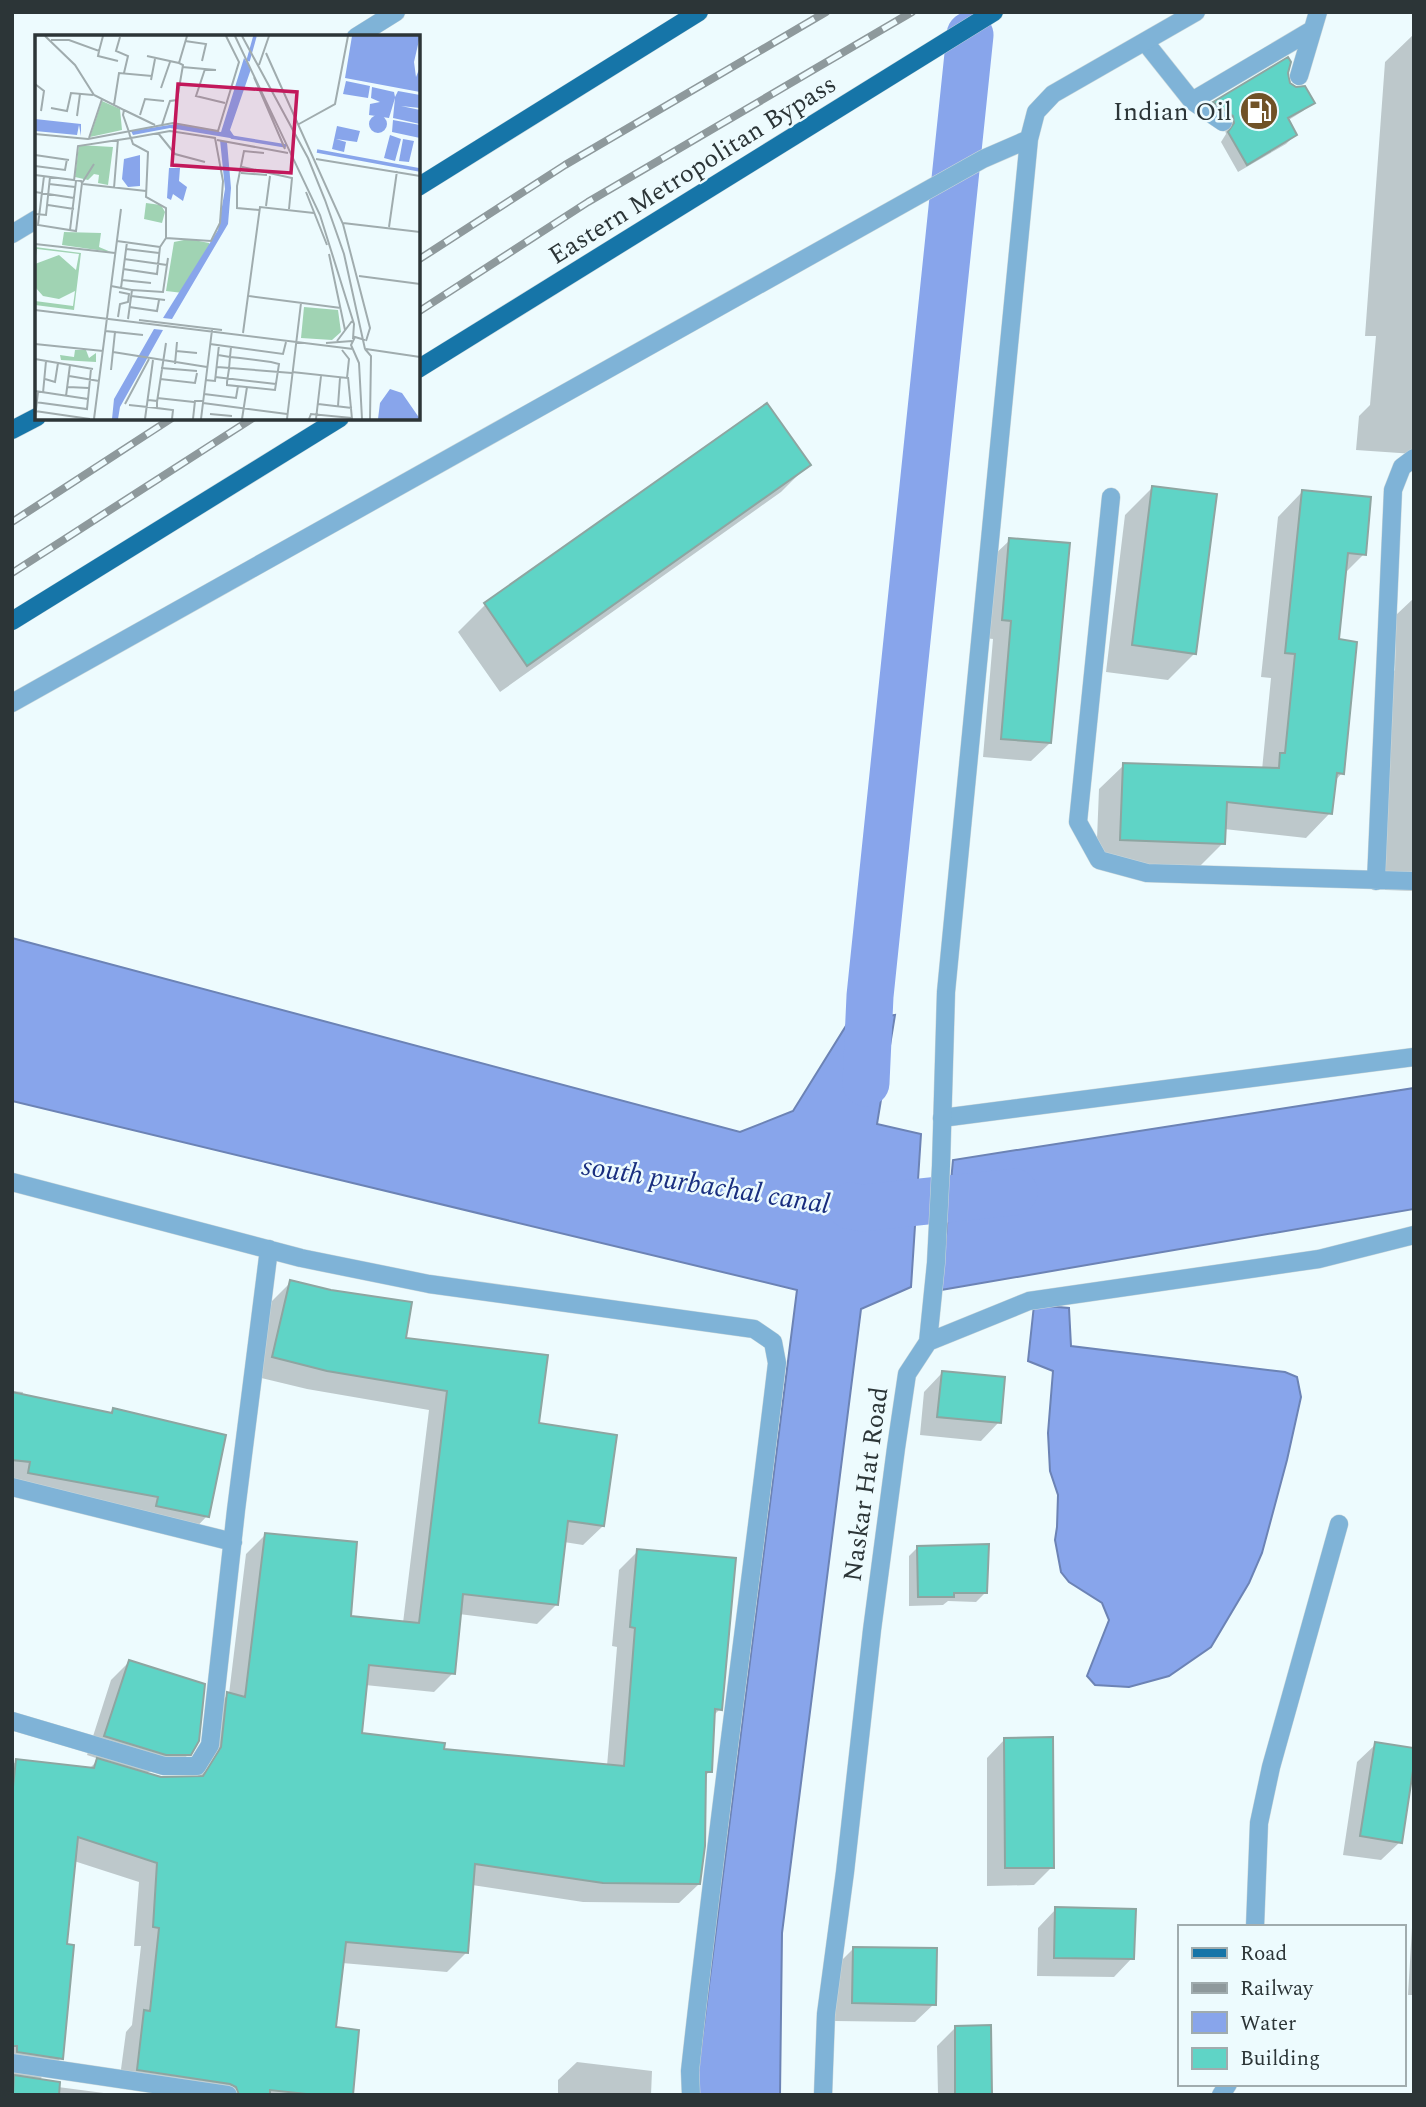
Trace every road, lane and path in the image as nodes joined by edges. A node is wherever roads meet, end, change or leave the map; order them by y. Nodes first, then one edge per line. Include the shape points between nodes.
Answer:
1 (396, 12) edge
2 (699, 12) edge
3 (994, 12) edge
4 (1196, 12) edge
5 (1318, 12) edge
6 (1312, 30) junction
7 (359, 35) edge
8 (1145, 42) junction
9 (1299, 76) dead end
10 (1192, 101) junction
11 (1223, 122) dead end
12 (1029, 139) junction
13 (420, 186) edge
14 (35, 220) edge
15 (12, 233) edge
16 (420, 368) edge
17 (35, 418) edge
18 (337, 420) edge
19 (12, 430) edge
20 (1414, 458) edge
21 (1111, 497) dead end
22 (12, 621) edge
23 (12, 703) edge
24 (1376, 881) junction
25 (1414, 881) edge
26 (1414, 1057) edge
27 (942, 1118) junction
28 (12, 1182) edge
29 (1414, 1235) edge
30 (269, 1249) junction
31 (928, 1342) junction
32 (12, 1487) edge
33 (1339, 1524) dead end
34 (233, 1542) junction
35 (12, 1721) edge
36 (1255, 1925) edge
37 (12, 2063) edge
38 (228, 2095) edge
39 (691, 2095) edge
40 (822, 2095) edge

1 - 7 street
2 - 13 main road
3 - 16 main road, Eastern Metropolitan Bypass
4 - 8 street
5 - 6 street
6 - 9 street
6 - 10 street
8 - 10 street
8 - 12 street via 1054,94 1036,112
10 - 11 street
12 - 23 street via 984,159
12 - 27 street via 946,992
14 - 15 street
17 - 19 main road
18 - 22 main road
20 - 24 street via 1402,467 1393,490
21 - 24 street via 1078,822 1100,860 1147,873
24 - 25 street
26 - 27 street
27 - 31 street
28 - 30 street
29 - 31 street via 1319,1259 1030,1301
30 - 34 street
30 - 39 street via 429,1284 754,1329 774,1342 777,1363 724,1772
31 - 40 street, Naskar Hat Road via 907,1374 896,1448 827,2014
32 - 34 street
33 - 36 street via 1270,1766 1259,1823
34 - 35 street via 210,1745 197,1766 164,1766
37 - 38 street

